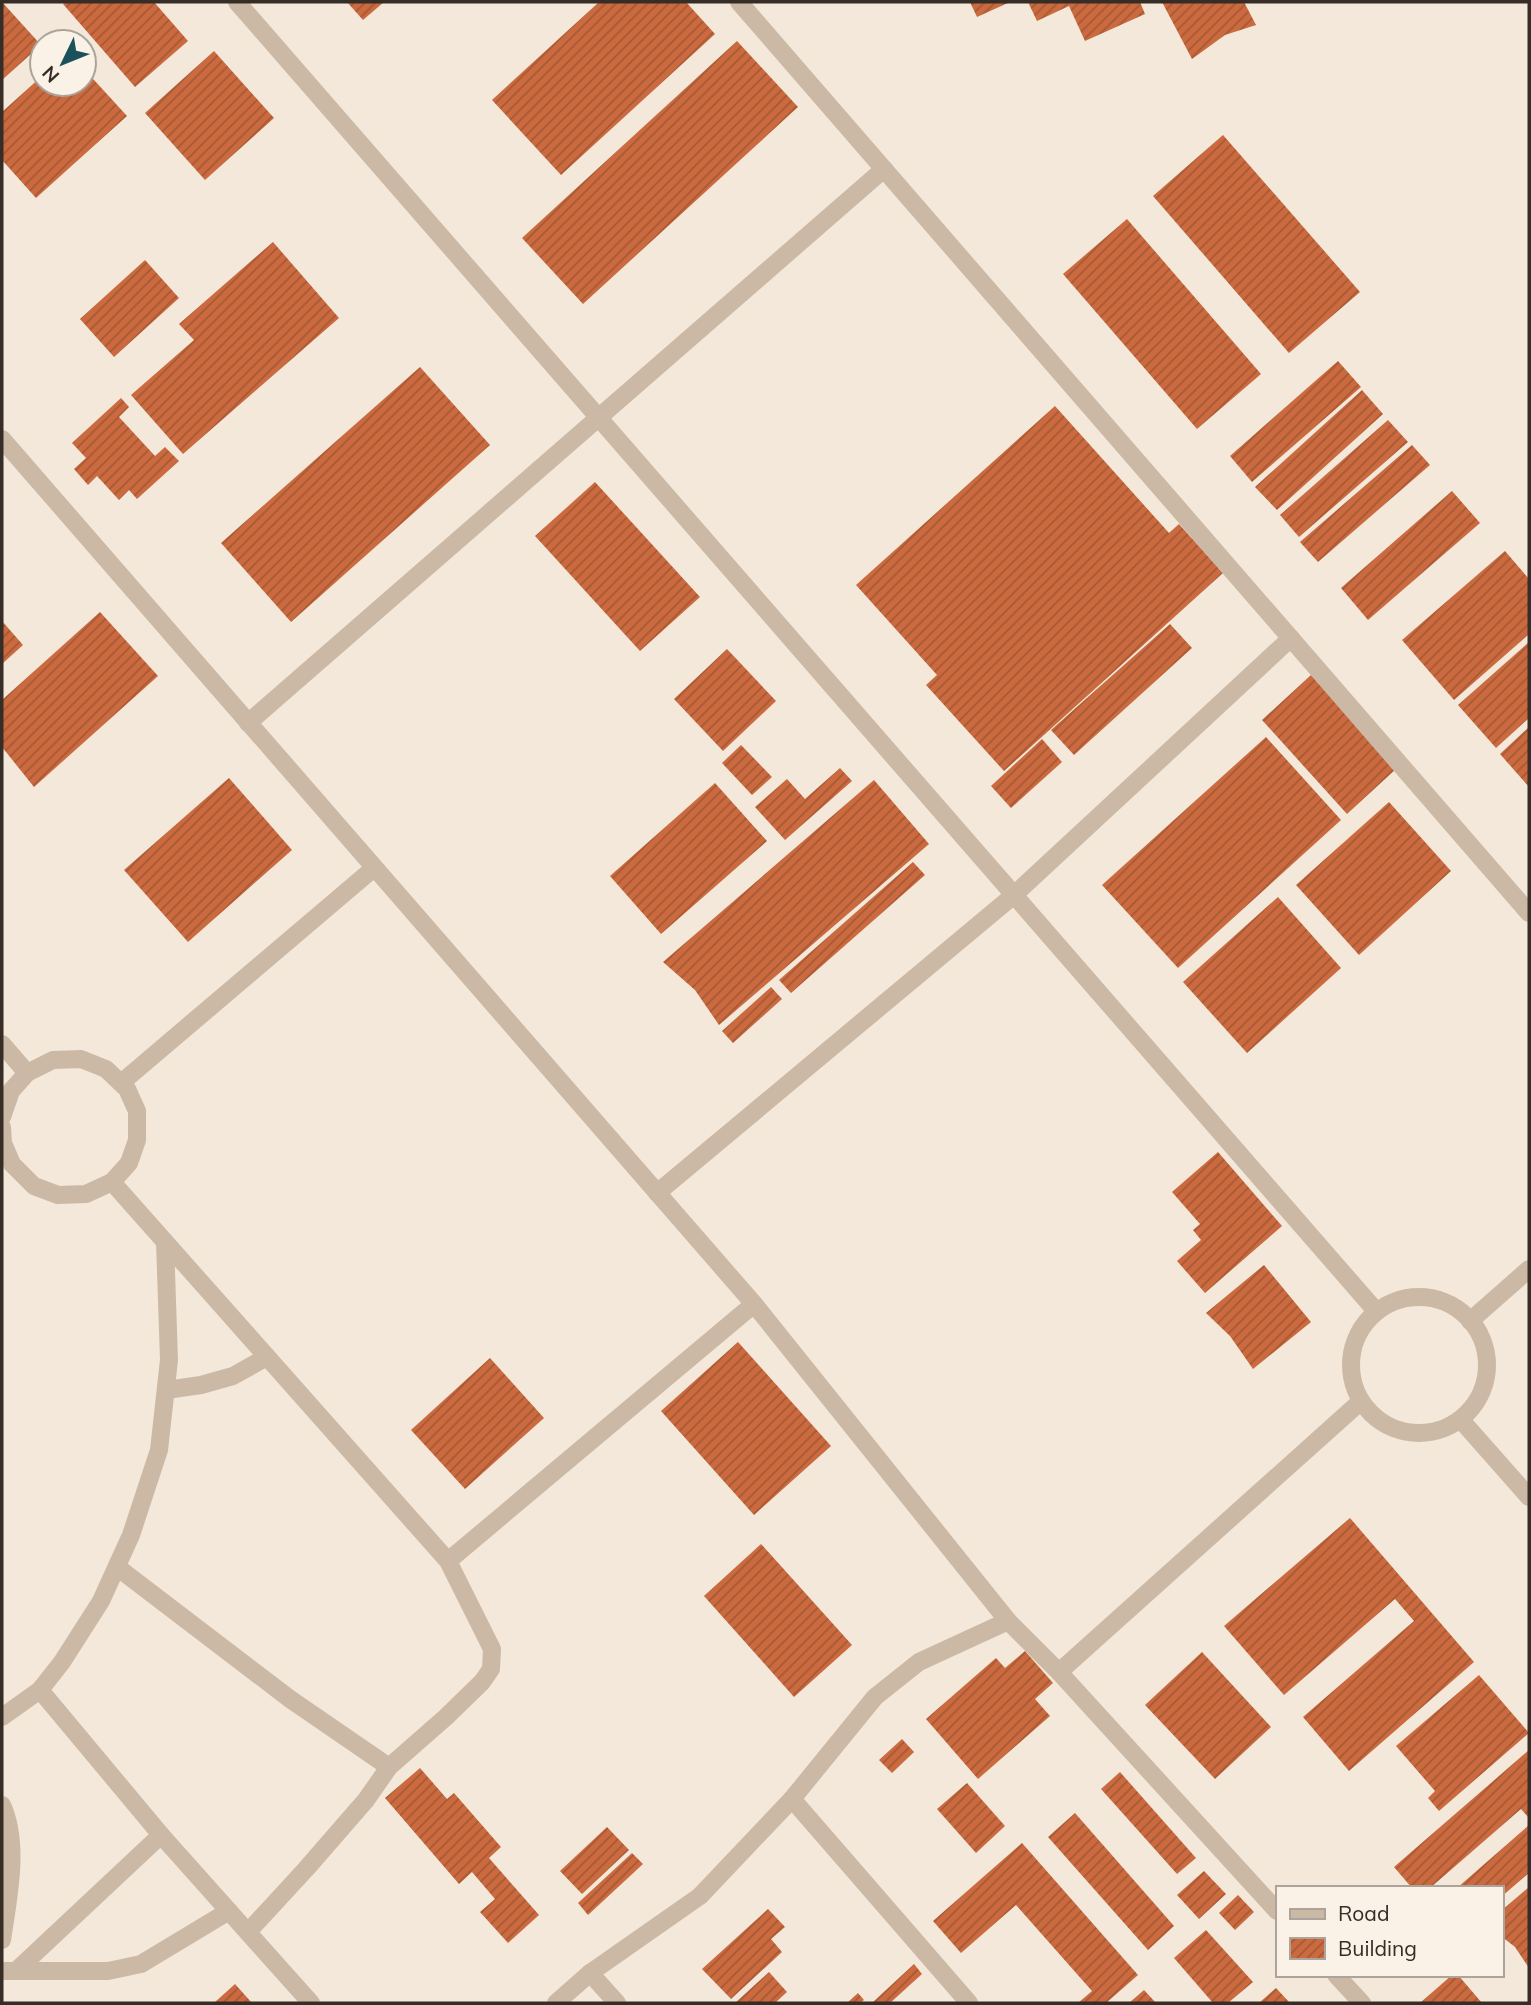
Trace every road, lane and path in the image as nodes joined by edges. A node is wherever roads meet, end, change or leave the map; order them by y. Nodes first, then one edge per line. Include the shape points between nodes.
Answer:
1 (236, 2) edge
2 (739, 2) edge
3 (884, 169) junction
4 (598, 417) junction
5 (2, 439) edge
6 (1291, 638) junction
7 (248, 723) junction
8 (374, 868) junction
9 (1014, 895) junction
10 (1529, 913) edge
11 (2, 1044) edge
12 (27, 1073) junction
13 (121, 1083) junction
14 (2, 1117) edge
15 (2, 1127) edge
16 (7, 1169) edge
17 (112, 1182) junction
18 (657, 1193) junction
19 (165, 1242) junction
20 (1529, 1269) edge
21 (754, 1304) junction
22 (1376, 1311) junction
23 (1470, 1321) junction
24 (267, 1357) junction
25 (166, 1390) junction
26 (1360, 1402) junction
27 (1461, 1420) junction
28 (1529, 1497) edge
29 (448, 1561) junction
30 (117, 1567) junction
31 (1008, 1621) junction
32 (1059, 1672) junction
33 (40, 1690) junction
34 (2, 1717) edge
35 (389, 1767) junction
36 (792, 1799) junction
37 (2, 1805) edge
38 (161, 1835) junction
39 (1276, 1910) edge
40 (229, 1911) junction
41 (248, 1932) junction
42 (2, 1940) edge
43 (9, 1970) edge
44 (590, 1973) junction
45 (1338, 1977) edge
46 (311, 2003) edge
47 (556, 2003) edge
48 (617, 2003) edge
49 (969, 2003) edge
50 (1362, 2003) edge

1 - 4 street
2 - 3 street
3 - 4 street
3 - 6 street
4 - 7 street
4 - 9 street
5 - 7 street
6 - 9 street
6 - 10 street
7 - 8 street
8 - 13 street
8 - 18 street
9 - 18 street
9 - 22 street
11 - 12 street
12 - 13 street via 53,1060 81,1059 106,1069
12 - 14 street via 11,1091
13 - 17 street via 137,1111 137,1140 129,1163
15 - 16 street
16 - 17 street via 58,1195 86,1194
17 - 19 street
18 - 21 street
19 - 24 street
19 - 25 street
20 - 23 street
21 - 29 street
21 - 31 street
22 - 23 street via 1402,1298 1430,1297 1454,1306
22 - 26 street via 1360,1329 1350,1356
23 - 27 street via 1486,1349 1487,1378 1478,1401
24 - 25 street via 233,1376
24 - 29 street
25 - 30 street via 159,1450
26 - 27 street via 1383,1424 1406,1433 1435,1432
26 - 32 street
27 - 28 street
29 - 35 street via 492,1649 491,1669
30 - 33 street via 101,1601
30 - 35 street via 290,1699
31 - 32 street
31 - 36 street via 919,1662 876,1697
32 - 39 street
33 - 34 street
33 - 38 street
35 - 41 street via 366,1800
36 - 44 street via 700,1896
36 - 49 street
37 - 42 street via 11,1853
38 - 40 street
38 - 43 street
40 - 41 street
40 - 43 street via 141,1964 108,1971
41 - 46 street
44 - 47 street
44 - 48 street
45 - 50 street

